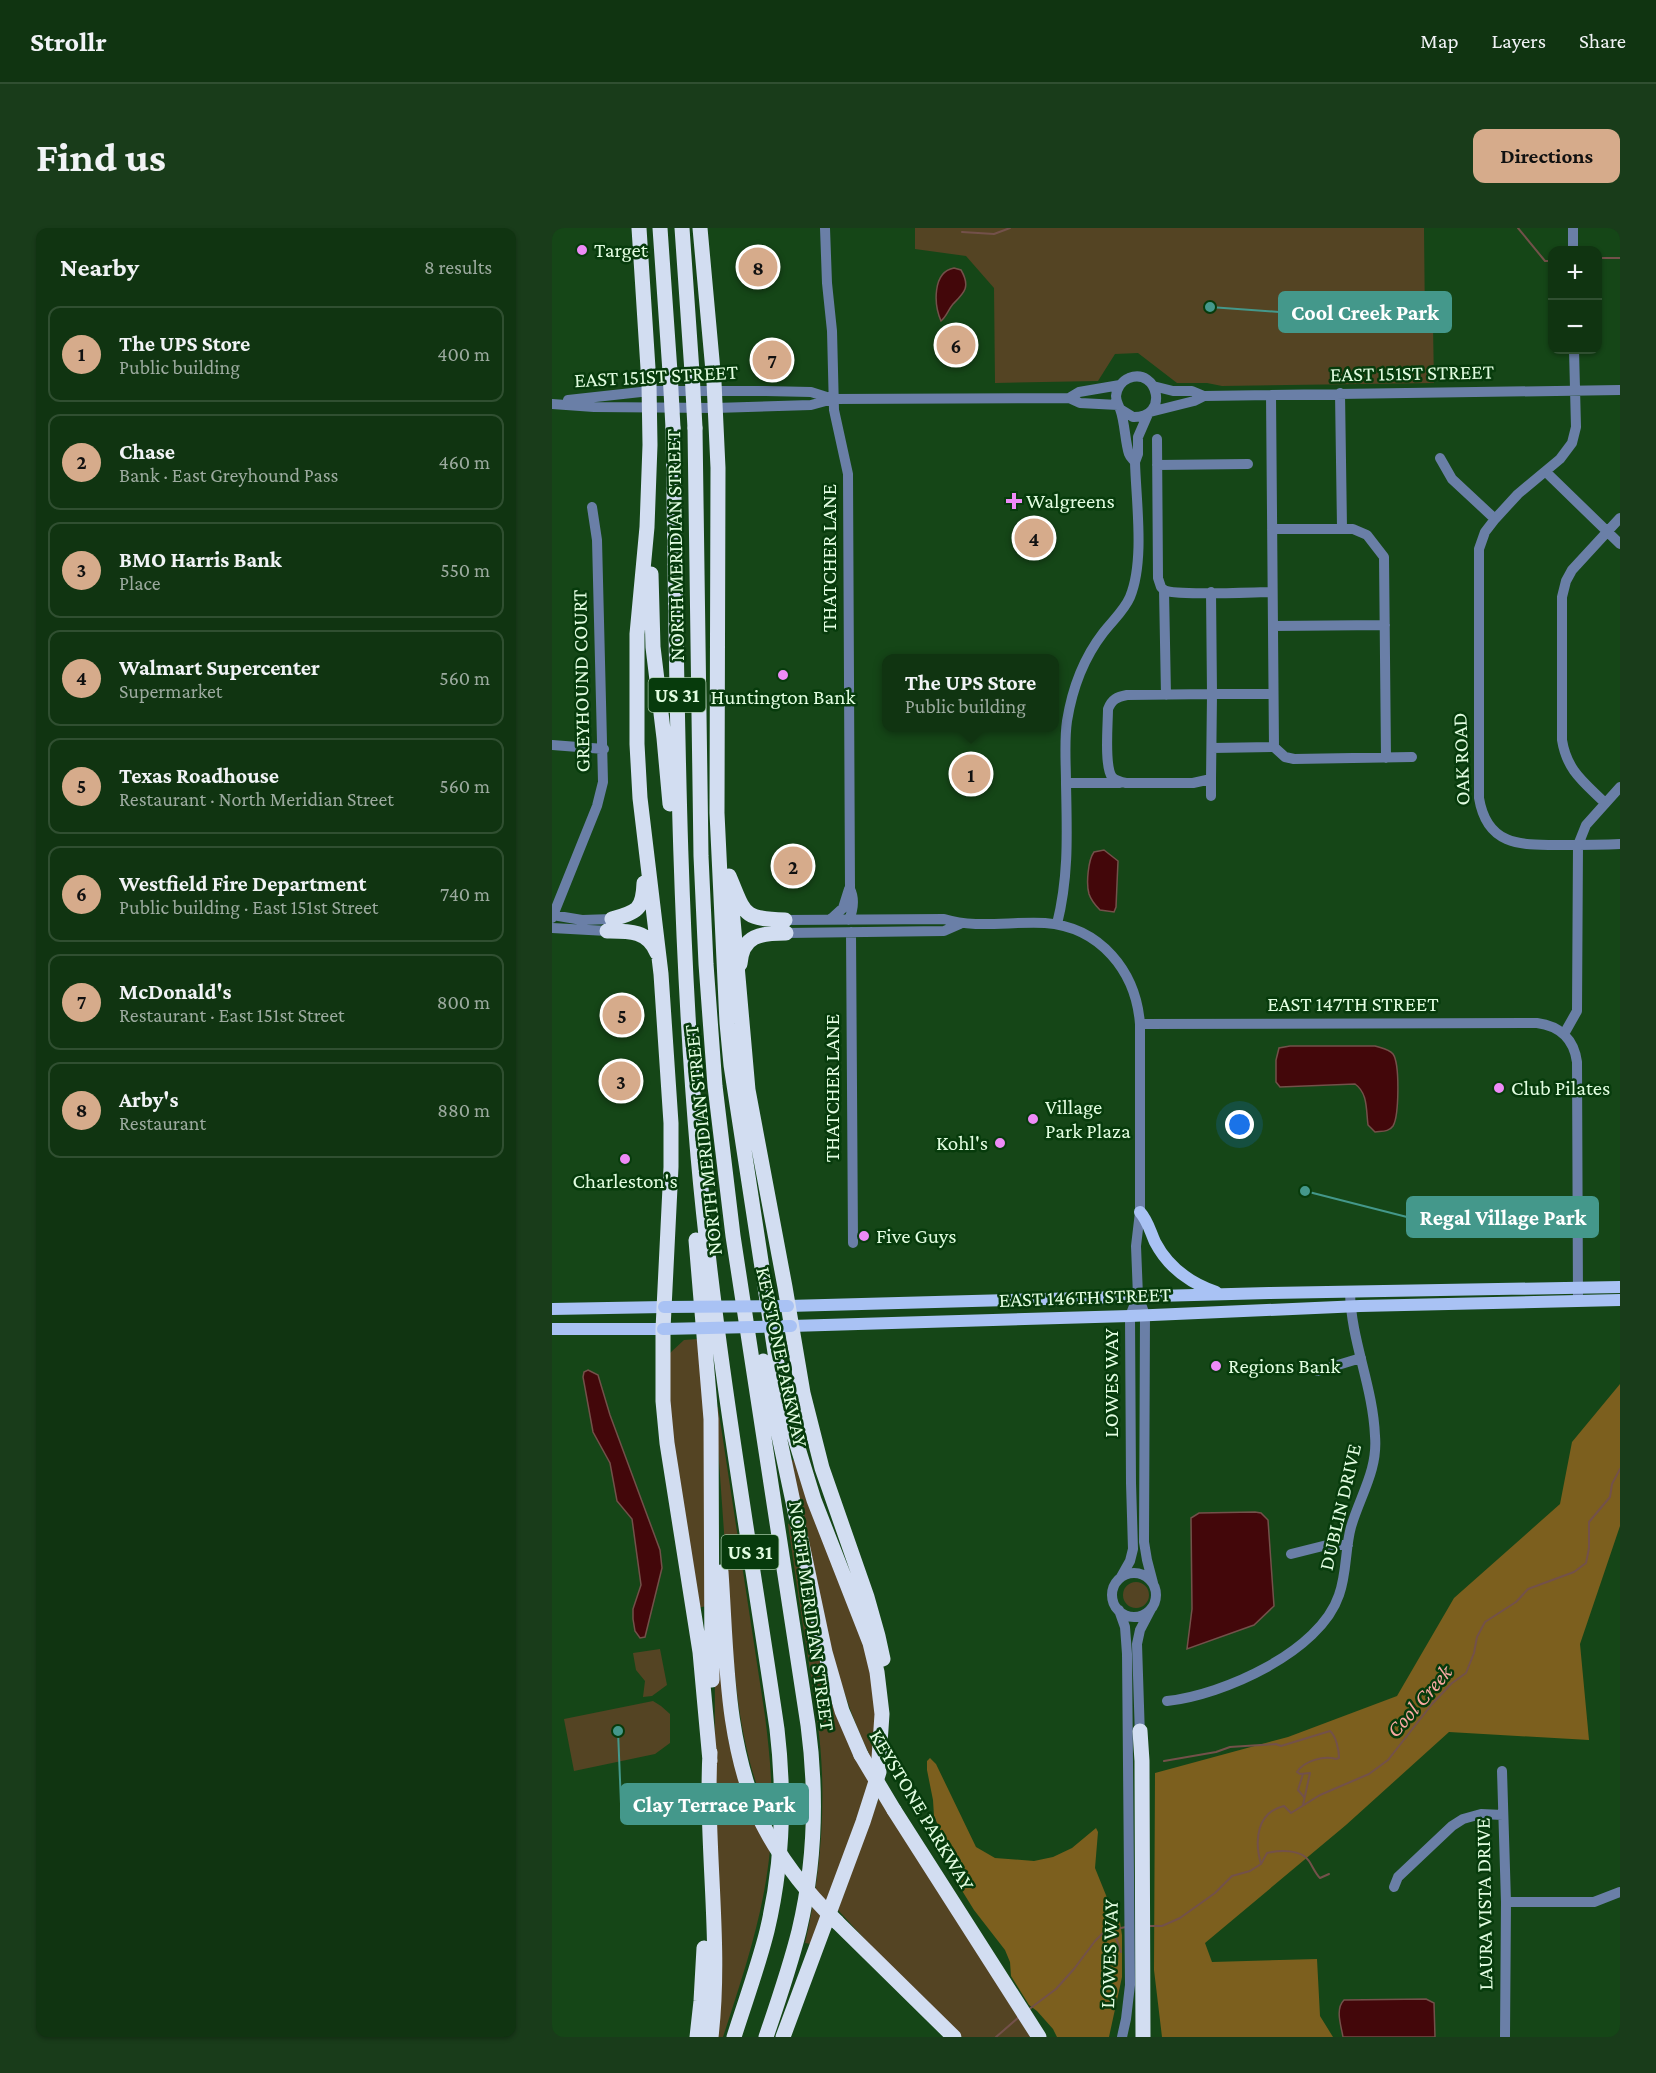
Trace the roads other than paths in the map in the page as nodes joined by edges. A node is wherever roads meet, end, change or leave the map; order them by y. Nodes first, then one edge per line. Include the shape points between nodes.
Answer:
1 (639, 228) edge
2 (660, 228) edge
3 (682, 228) edge
4 (700, 228) edge
5 (825, 228) edge
6 (1573, 228) edge
7 (1573, 246) edge
8 (1574, 354) edge
9 (1120, 385) junction
10 (1153, 386) junction
11 (1620, 390) edge
12 (715, 391) junction
13 (1574, 391) junction
14 (1340, 393) junction
15 (1270, 395) junction
16 (1204, 396) junction
17 (1069, 398) junction
18 (552, 399) edge
19 (650, 399) junction
20 (833, 399) junction
21 (552, 404) edge
22 (1119, 407) junction
23 (715, 408) junction
24 (1149, 413) junction
25 (1157, 439) dead end
26 (1440, 458) dead end
27 (1135, 462) junction
28 (1248, 464) dead end
29 (1157, 465) junction
30 (1546, 472) junction
31 (649, 487) junction
32 (592, 507) dead end
33 (1620, 518) edge
34 (1495, 519) junction
35 (1342, 528) junction
36 (1272, 529) junction
37 (1607, 532) junction
38 (1620, 544) edge
39 (1164, 590) junction
40 (1211, 592) junction
41 (1272, 592) junction
42 (1385, 625) junction
43 (1273, 626) junction
44 (1166, 694) junction
45 (1212, 694) junction
46 (1273, 694) junction
47 (719, 705) junction
48 (552, 745) edge
49 (1274, 747) junction
50 (1212, 748) junction
51 (603, 749) junction
52 (1386, 758) junction
53 (1412, 758) dead end
54 (1211, 779) junction
55 (1066, 783) junction
56 (1126, 783) junction
57 (1620, 787) edge
58 (1211, 796) dead end
59 (1605, 803) junction
60 (644, 825) junction
61 (1578, 844) junction
62 (1620, 844) edge
63 (729, 876) junction
64 (850, 889) junction
65 (552, 916) edge
66 (831, 919) junction
67 (849, 920) junction
68 (960, 924) junction
69 (1057, 924) junction
70 (609, 925) junction
71 (785, 926) junction
72 (552, 928) edge
73 (851, 932) junction
74 (684, 962) junction
75 (661, 974) junction
76 (741, 1024) junction
77 (1140, 1024) junction
78 (1564, 1034) junction
79 (691, 1063) junction
80 (1140, 1212) junction
81 (734, 1236) junction
82 (853, 1243) dead end
83 (1620, 1287) edge
84 (1578, 1288) junction
85 (1350, 1292) junction
86 (1223, 1294) junction
87 (1138, 1296) junction
88 (1620, 1300) edge
89 (1578, 1301) junction
90 (788, 1306) junction
91 (1350, 1306) junction
92 (664, 1307) junction
93 (552, 1309) edge
94 (1145, 1315) junction
95 (1130, 1316) junction
96 (791, 1326) junction
97 (552, 1329) edge
98 (663, 1329) junction
99 (1361, 1358) junction
100 (1318, 1371) dead end
101 (712, 1464) junction
102 (1348, 1545) junction
103 (1291, 1554) dead end
104 (1121, 1577) junction
105 (1154, 1583) junction
106 (1151, 1609) junction
107 (1119, 1610) junction
108 (1167, 1701) dead end
109 (1140, 1731) joint
110 (710, 1761) junction
111 (1502, 1771) dead end
112 (878, 1773) junction
113 (1503, 1815) junction
114 (710, 1858) junction
115 (1136, 1872) junction
116 (1394, 1887) dead end
117 (1620, 1892) edge
118 (1506, 1902) junction
119 (1136, 1975) junction
120 (698, 2037) edge
121 (711, 2037) edge
122 (734, 2037) edge
123 (766, 2037) edge
124 (783, 2037) edge
125 (954, 2037) edge
126 (1039, 2037) edge
127 (1122, 2037) edge
128 (1143, 2037) edge
129 (1505, 2037) edge

1 - 19 highway
2 - 74 highway, NORTH MERIDIAN STREET / US 31, bridge via 673,428
3 - 81 highway, NORTH MERIDIAN STREET / US 31, bridge via 694,428 703,910 715,1086
4 - 12 highway
5 - 20 street, THATCHER LANE
6 - 7 street
8 - 13 street, OAK ROAD
9 - 10 street via 1137,377
9 - 17 street, EAST 151ST STREET via 1079,392
9 - 22 street via 1116,394
10 - 16 street, EAST 151ST STREET
10 - 24 street via 1156,399
11 - 13 street, EAST 151ST STREET
12 - 19 street, EAST 151ST STREET
12 - 20 street, EAST 151ST STREET via 811,392
12 - 23 highway
13 - 14 street, EAST 151ST STREET
13 - 30 street, OAK ROAD via 1576,427 1572,443
14 - 15 street, EAST 151ST STREET
14 - 35 street
15 - 16 street, EAST 151ST STREET
15 - 36 street
16 - 24 street, EAST 151ST STREET
17 - 20 street, EAST 151ST STREET
17 - 22 street, EAST 151ST STREET
18 - 19 street, EAST 151ST STREET
19 - 21 street, EAST 151ST STREET via 594,408
19 - 23 street, EAST 151ST STREET
19 - 31 highway
20 - 23 street, EAST 151ST STREET via 811,405
20 - 64 street, THATCHER LANE via 848,474
22 - 24 street via 1133,417
22 - 27 street via 1129,454
23 - 47 highway
24 - 27 street via 1138,437
25 - 29 street
26 - 34 street via 1452,479
27 - 55 street via 1135,581 1126,603 1095,645 1074,688 1067,722
28 - 29 street
29 - 39 street via 1158,579
30 - 34 street, OAK ROAD
30 - 37 street
31 - 60 highway via 636,662
31 - 74 highway via 653,647
32 - 51 street, GREYHOUND COURT via 597,540
33 - 37 street
34 - 61 street, OAK ROAD via 1481,540 1478,563 1480,804 1486,822 1505,839 1527,844
35 - 36 street
35 - 42 street via 1353,528 1367,536 1384,557
36 - 41 street
37 - 38 street
37 - 59 street via 1572,570 1562,597 1564,756 1578,777
39 - 40 street
39 - 44 street
40 - 41 street
40 - 45 street
41 - 43 street
42 - 43 street
42 - 52 street
43 - 46 street
44 - 45 street
44 - 56 street via 1127,694 1111,702 1109,771 1118,782
45 - 46 street
45 - 50 street
46 - 49 street
47 - 63 highway
47 - 112 highway via 717,813 724,957 729,1044 742,1142 776,1359 790,1422 877,1672 882,1724
48 - 51 street
49 - 50 street
49 - 52 street via 1294,759
50 - 54 street
51 - 65 street, GREYHOUND COURT via 603,782 597,806
52 - 53 street
54 - 56 street via 1193,783
54 - 58 street
55 - 56 street
55 - 69 street via 1067,869
57 - 59 street
59 - 61 street via 1586,825
60 - 70 highway via 642,901 633,913
60 - 75 highway
61 - 62 street, OAK ROAD
61 - 78 street via 1577,1011
63 - 71 highway via 747,912
63 - 76 highway
64 - 66 street, THATCHER LANE via 843,908
64 - 67 street, THATCHER LANE via 853,895
65 - 70 street
66 - 67 street
66 - 71 street
67 - 68 street via 944,919
68 - 69 street
68 - 73 street via 944,931
69 - 77 street via 1086,936 1113,955 1131,983
70 - 72 street
70 - 75 highway via 643,934 652,942
71 - 73 street
71 - 76 highway via 757,936 743,948
73 - 82 street, THATCHER LANE
74 - 79 highway, NORTH MERIDIAN STREET / US 31
75 - 92 highway via 671,1123
76 - 90 highway via 753,1121
77 - 78 street, EAST 147TH STREET via 1537,1023
77 - 80 street
78 - 84 street via 1577,1062
79 - 101 highway via 696,1233
79 - 122 highway, NORTH MERIDIAN STREET / US 31 via 711,1280 776,1719 782,1784 780,1852 772,1907
80 - 86 main road via 1169,1263 1195,1283
80 - 87 street via 1136,1246
81 - 123 highway, NORTH MERIDIAN STREET / US 31 via 813,1779 812,1849 804,1903
81 - 126 highway, KEYSTONE PARKWAY, bridge via 825,1652 842,1711 861,1755 894,1810
83 - 84 main road, EAST 146TH STREET
84 - 85 main road, EAST 146TH STREET
84 - 89 street
85 - 86 main road, EAST 146TH STREET
85 - 91 street, DUBLIN DRIVE
86 - 87 main road, EAST 146TH STREET
87 - 90 main road, EAST 146TH STREET
87 - 94 street, LOWES WAY
87 - 95 street, LOWES WAY
88 - 89 main road, EAST 146TH STREET
89 - 91 main road, EAST 146TH STREET
90 - 92 main road, EAST 146TH STREET, bridge
90 - 96 highway
91 - 94 main road, EAST 146TH STREET
91 - 99 street, DUBLIN DRIVE
92 - 93 main road, EAST 146TH STREET
92 - 98 highway
94 - 95 main road, EAST 146TH STREET
94 - 105 street, LOWES WAY via 1144,1542
95 - 96 main road, EAST 146TH STREET
95 - 104 street, LOWES WAY via 1133,1549
96 - 98 main road, EAST 146TH STREET, bridge
96 - 112 highway via 814,1442 880,1646 887,1715
97 - 98 main road, EAST 146TH STREET
98 - 110 highway via 666,1436 700,1652
99 - 100 street
99 - 102 street, DUBLIN DRIVE via 1376,1450
101 - 110 highway
101 - 125 highway, bridge via 732,1722 743,1775 760,1819 794,1876
102 - 103 street via 1327,1545
102 - 108 street, DUBLIN DRIVE via 1339,1597 1324,1621 1286,1657 1260,1672 1191,1697
104 - 105 street via 1136,1573
104 - 107 street, LOWES WAY via 1113,1593
105 - 106 street, LOWES WAY via 1156,1597
106 - 107 street via 1135,1616
106 - 109 street, LOWES WAY via 1137,1644
107 - 115 street, LOWES WAY via 1127,1654
109 - 115 highway via 1143,1761
110 - 114 highway
111 - 113 street, LAURA VISTA DRIVE
112 - 124 highway
113 - 116 street via 1471,1816 1452,1826 1398,1877
113 - 118 street, LAURA VISTA DRIVE
114 - 120 highway
114 - 121 highway via 714,1973
115 - 119 highway
117 - 118 street via 1594,1902
118 - 129 street, LAURA VISTA DRIVE
119 - 127 street, LOWES WAY
119 - 128 highway

